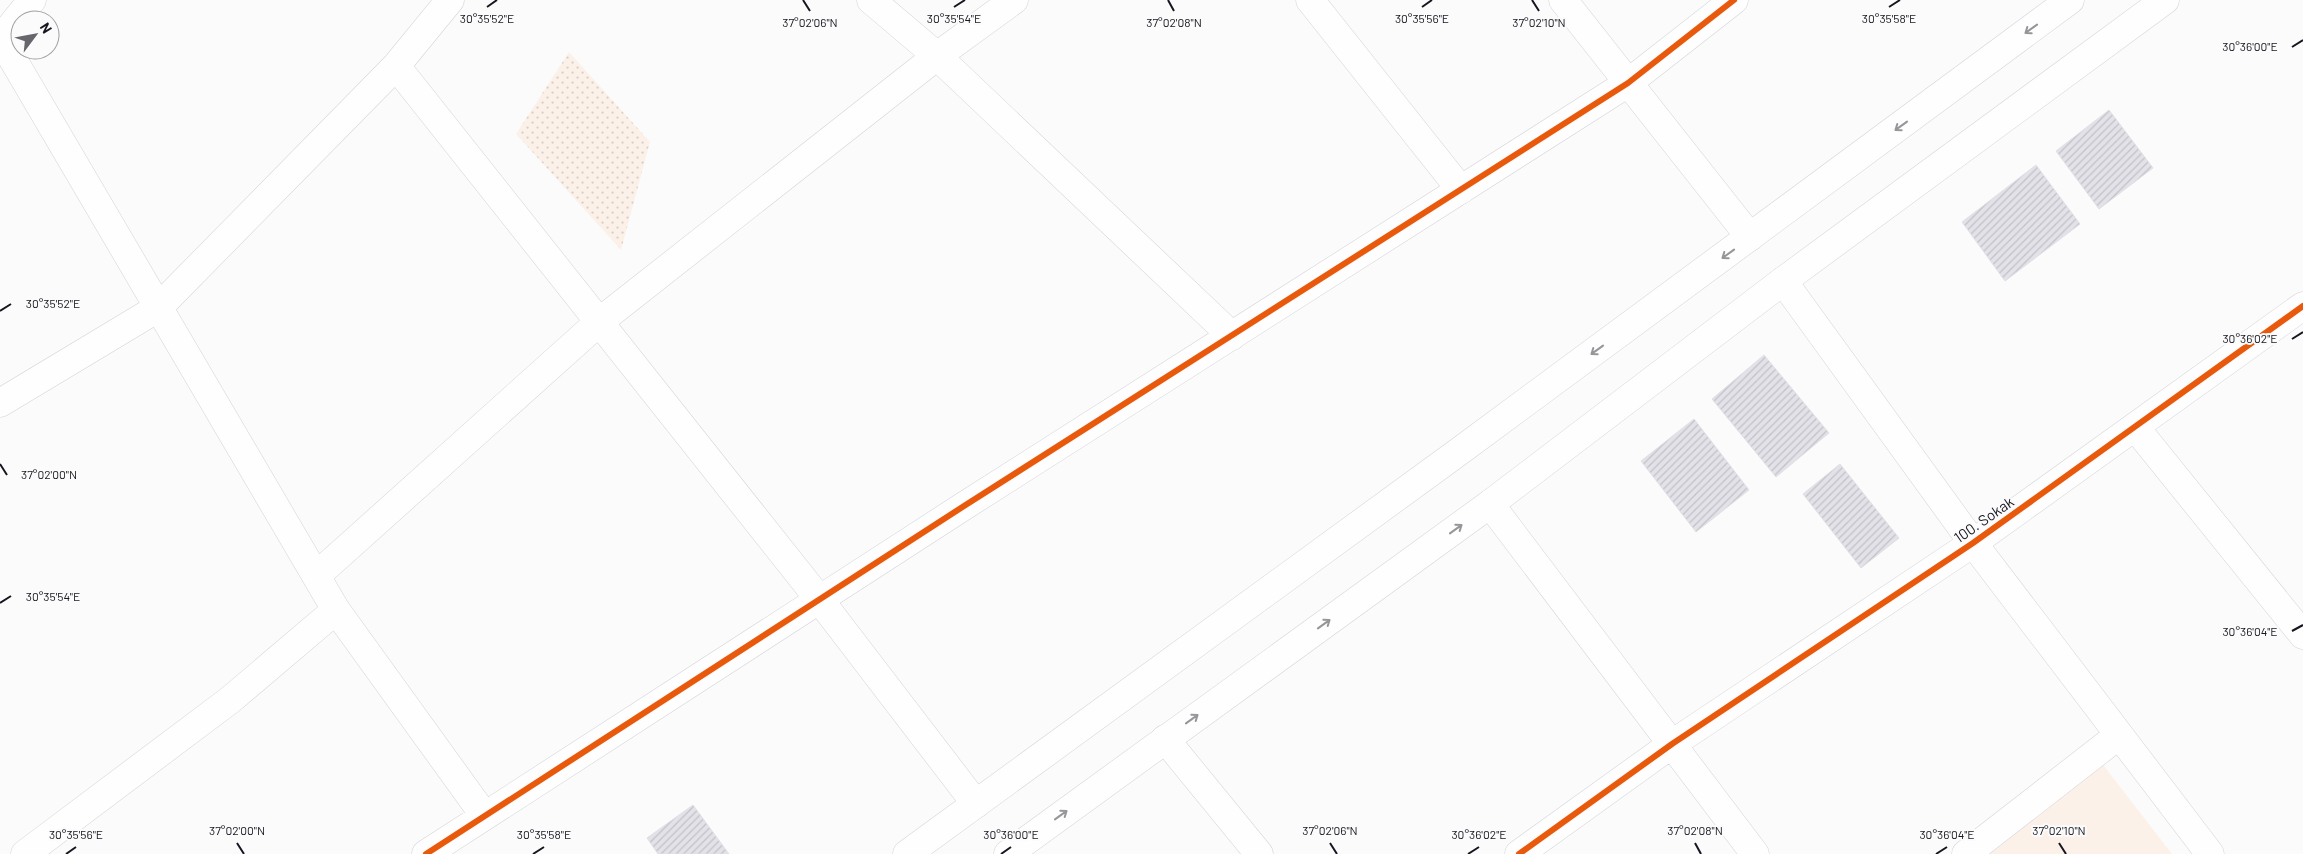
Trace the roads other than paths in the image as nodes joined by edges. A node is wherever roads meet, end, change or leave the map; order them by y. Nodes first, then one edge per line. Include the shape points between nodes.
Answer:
1 (32, 0) edge
2 (450, 0) edge
3 (871, 0) edge
4 (1014, 0) edge
5 (1310, 0) edge
6 (1562, 0) edge
7 (1734, 0) edge
8 (2070, 0) edge
9 (2165, 0) edge
10 (0, 40) edge
11 (937, 56) junction
12 (396, 66) junction
13 (1628, 83) junction
14 (1461, 190) junction
15 (1750, 237) junction
16 (1783, 281) junction
17 (2303, 306) edge
18 (158, 308) junction
19 (599, 322) junction
20 (1232, 336) junction
21 (0, 403) edge
22 (2135, 426) junction
23 (1490, 504) junction
24 (1973, 543) junction
25 (316, 576) junction
26 (819, 600) junction
27 (336, 610) junction
28 (2303, 636) edge
29 (2119, 735) junction
30 (1165, 739) junction
31 (1672, 744) junction
32 (976, 804) junction
33 (484, 815) junction
34 (26, 854) edge
35 (426, 854) edge
36 (907, 854) edge
37 (1008, 854) edge
38 (1259, 854) edge
39 (1519, 854) edge
40 (1755, 854) edge
41 (1966, 854) edge
42 (2210, 854) edge

1 - 10 street
2 - 12 street
3 - 11 street
4 - 11 street
5 - 14 street
6 - 13 street
7 - 13 street
8 -> 15 street
9 - 16 street
10 - 18 street
11 - 19 street
11 - 20 street
12 - 18 street
12 - 19 street
13 - 14 street
13 - 15 street
14 - 20 street
15 -> 32 street
16 - 23 street
16 - 24 street
17 - 22 street, 100. Sokak
18 - 21 street
18 - 25 street
19 - 25 street
19 - 26 street
20 - 26 street
22 - 24 street, 100. Sokak
22 - 28 street
30 -> 23 street
23 - 31 street
24 - 29 street
24 - 31 street, 100. Sokak
25 - 27 street
26 - 32 street
26 - 33 street
27 - 33 street
27 - 34 street via 230,700
29 - 41 street
29 - 42 street
37 -> 30 street
30 - 38 street
31 - 39 street, 100. Sokak
31 - 40 street
32 - 36 street
33 - 35 street

